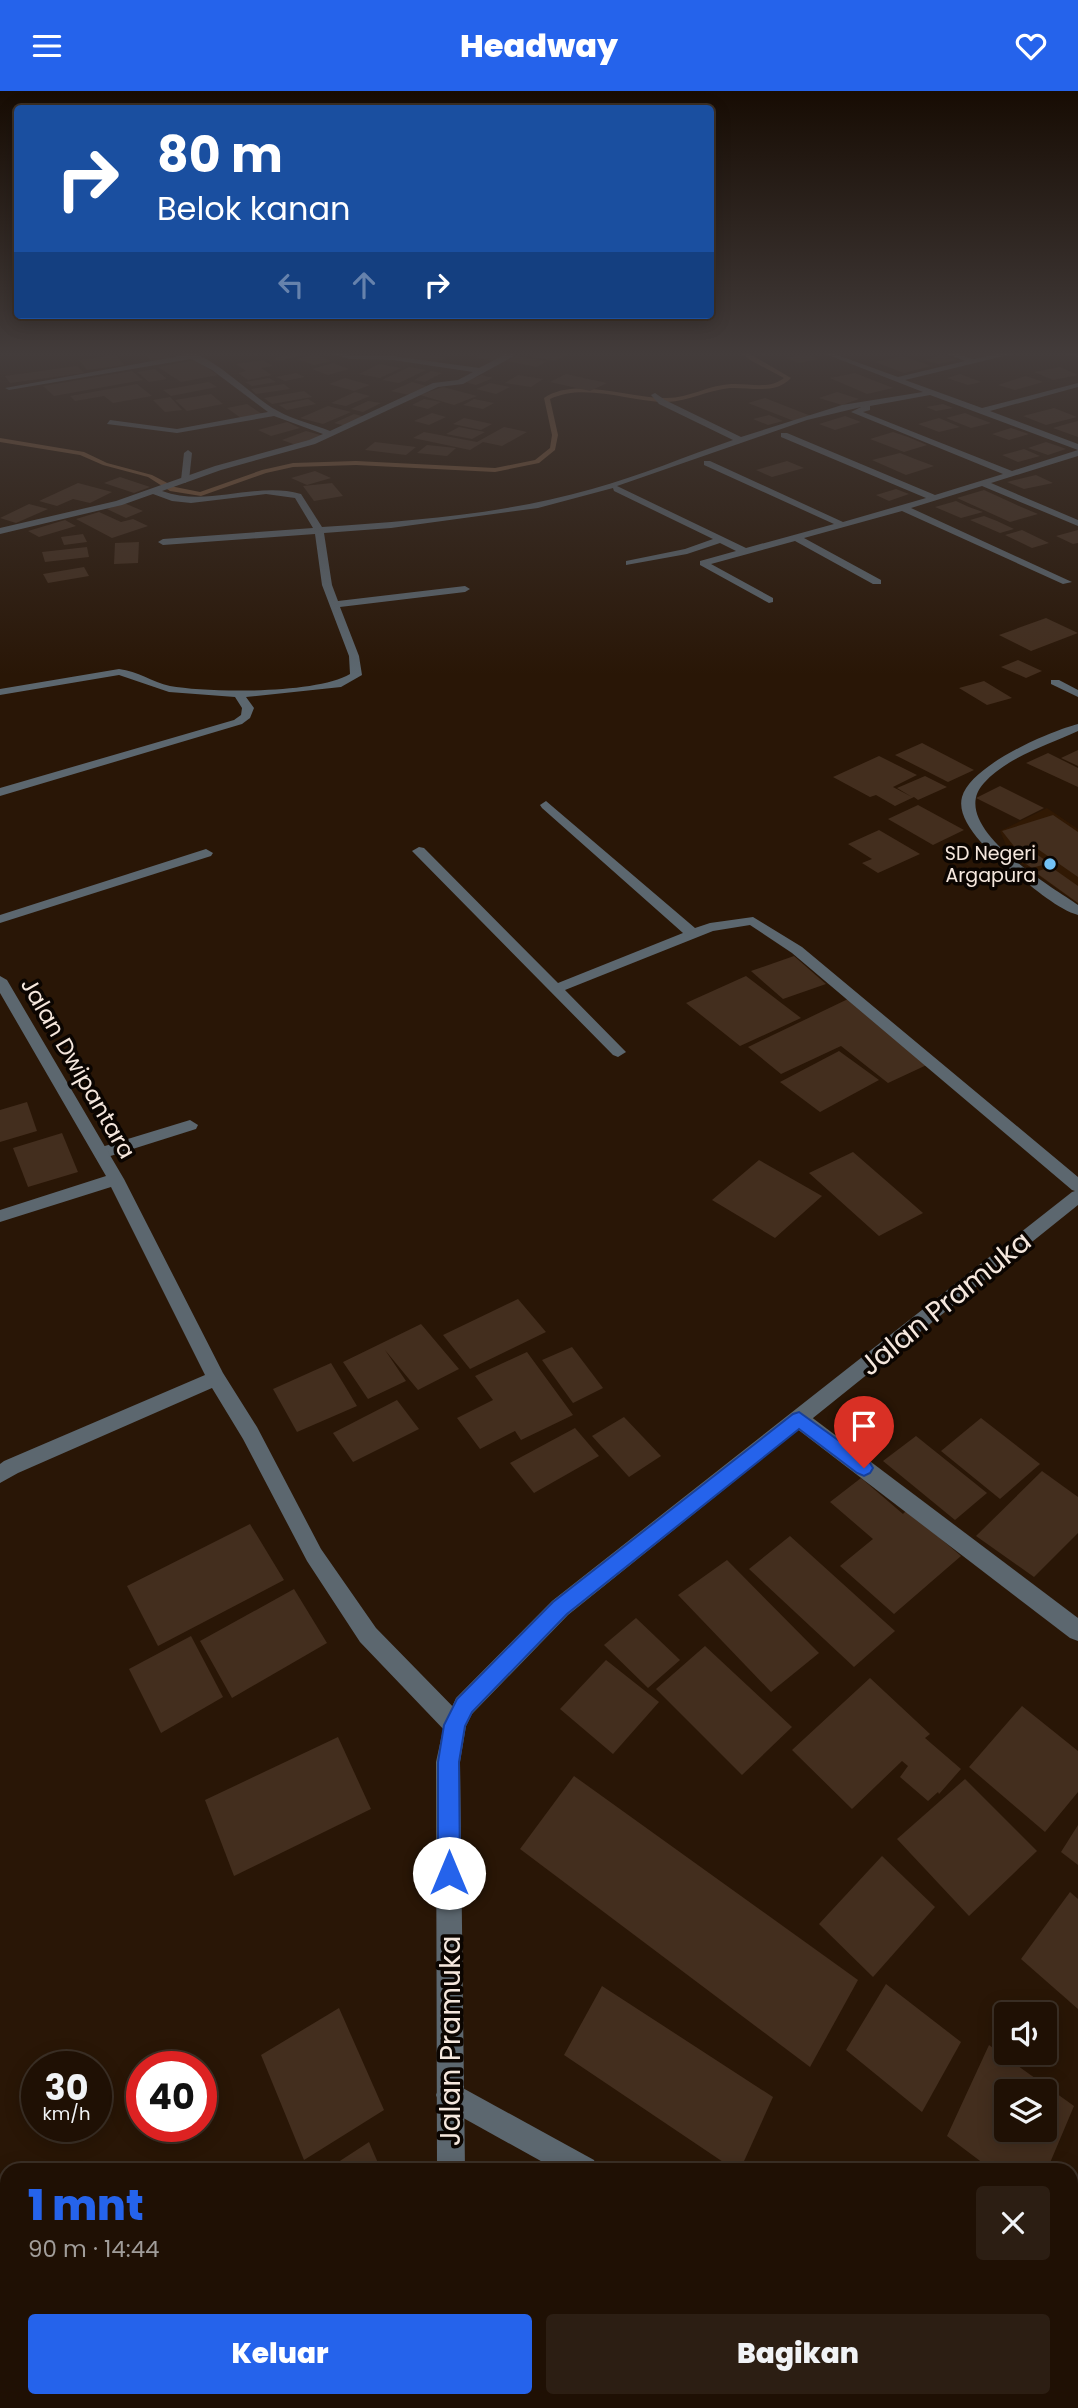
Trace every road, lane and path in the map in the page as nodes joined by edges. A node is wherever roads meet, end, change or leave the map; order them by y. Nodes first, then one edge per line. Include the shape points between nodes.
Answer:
1 (187, 459) edge
2 (250, 459) edge
3 (686, 459) edge
4 (841, 459) edge
5 (974, 459) edge
6 (1059, 459) edge
7 (707, 463) dead end
8 (1012, 474) junction
9 (185, 480) junction
10 (983, 484) junction
11 (617, 488) dead end
12 (154, 491) junction
13 (934, 498) junction
14 (903, 508) junction
15 (1078, 523) edge
16 (841, 524) junction
17 (319, 530) junction
18 (0, 531) edge
19 (795, 537) junction
20 (720, 540) junction
21 (163, 542) dead end
22 (687, 551) junction
23 (744, 551) junction
24 (629, 563) dead end
25 (703, 563) junction
26 (877, 582) dead end
27 (1067, 582) dead end
28 (465, 589) dead end
29 (769, 600) dead end
30 (337, 604) junction
31 (1055, 683) dead end
32 (0, 692) edge
33 (239, 694) junction
34 (1078, 694) edge
35 (1078, 727) edge
36 (0, 792) edge
37 (545, 805) dead end
38 (419, 851) dead end
39 (206, 853) dead end
40 (1078, 911) edge
41 (0, 919) edge
42 (693, 934) junction
43 (0, 980) edge
44 (555, 989) junction
45 (618, 1052) dead end
46 (190, 1125) dead end
47 (101, 1153) junction
48 (116, 1179) junction
49 (1078, 1186) edge
50 (1078, 1196) edge
51 (0, 1216) edge
52 (216, 1378) junction
53 (799, 1419) junction
54 (0, 1475) edge
55 (1078, 1631) edge
56 (455, 1725) junction
57 (450, 2095) junction
58 (451, 2163) edge
59 (571, 2163) edge

1 - 9 street
2 - 9 street
3 - 17 street via 551,502 416,522
4 - 13 street
5 - 8 street
6 - 8 street
7 - 16 street
8 - 10 street
9 - 12 street
10 - 13 street
10 - 15 street
11 - 20 street
12 - 17 street via 195,501 291,493 298,496
12 - 18 street
13 - 14 street
14 - 16 street
14 - 27 street
16 - 19 street
17 - 21 street
17 - 30 street via 327,585
19 - 23 street
19 - 26 street
20 - 22 street
20 - 23 street
22 - 24 street
22 - 25 street
23 - 25 street
25 - 29 street
28 - 30 street
30 - 33 street via 356,675 341,684
31 - 34 street
32 - 33 street via 119,672 134,673 166,689
33 - 36 street via 248,708 238,722
35 - 40 street via 976,782 968,795 968,814 974,828 1011,863
37 - 42 street
38 - 44 street
39 - 41 street
42 - 44 street
42 - 49 street via 753,921 797,950
43 - 47 street, Jalan Dwipantara
44 - 45 street
46 - 47 street
47 - 48 street, Jalan Dwipantara
48 - 51 street
48 - 52 street, Jalan Dwipantara
50 - 53 street, Jalan Pramuka
52 - 54 street
52 - 56 street, Jalan Dwipantara via 349,1609 368,1635
53 - 55 street
53 - 56 street, Jalan Pramuka via 560,1608 477,1691
56 - 57 street, Jalan Pramuka via 448,1762
57 - 58 street, Jalan Pramuka
57 - 59 street

